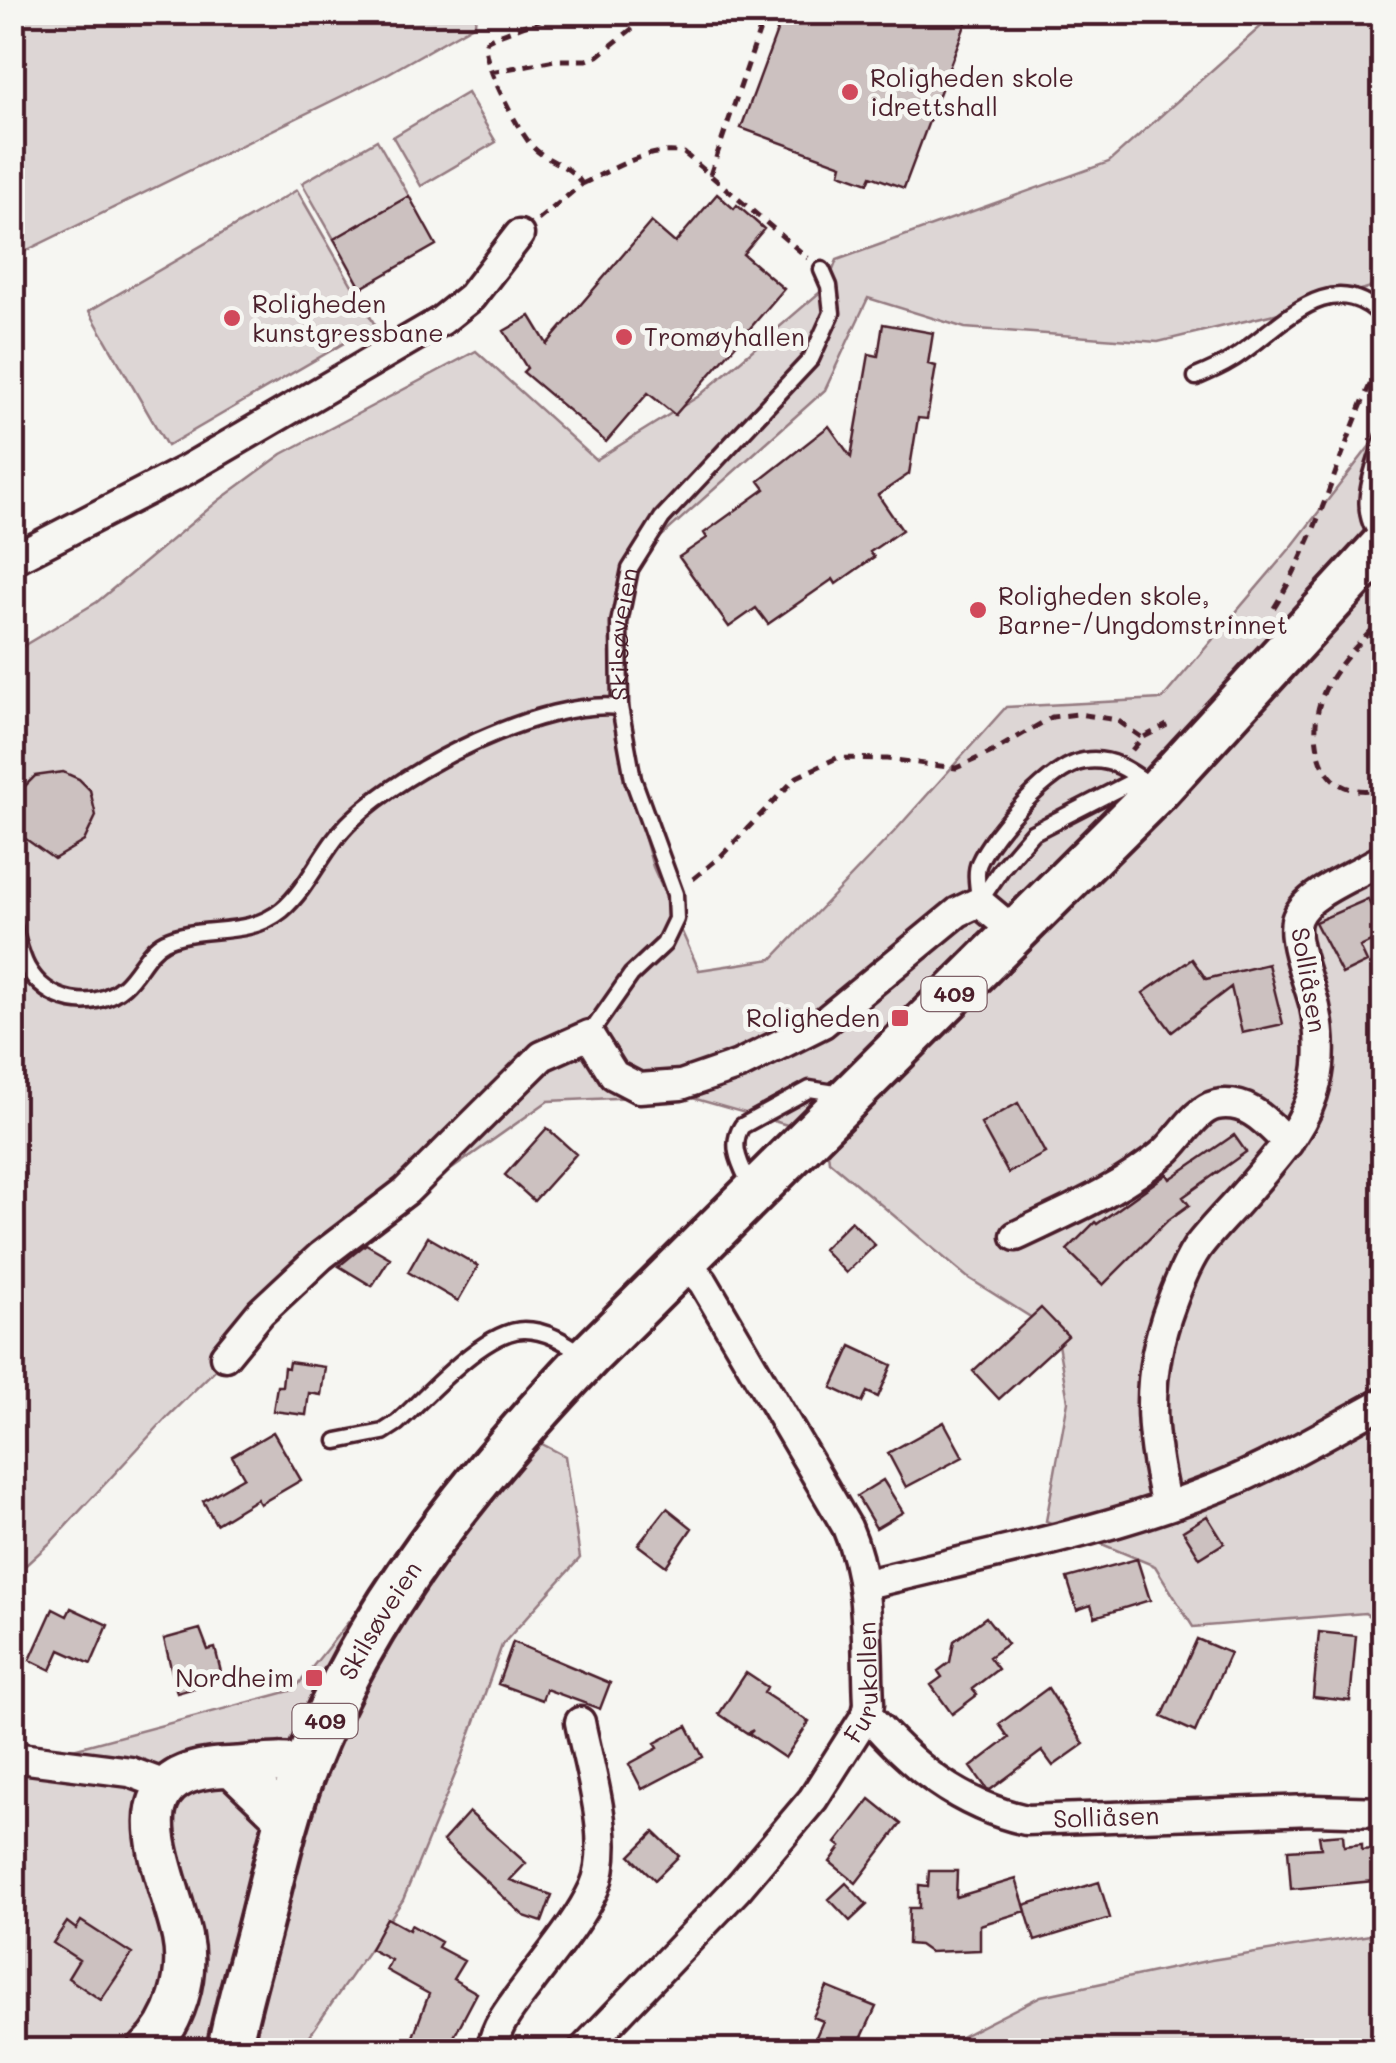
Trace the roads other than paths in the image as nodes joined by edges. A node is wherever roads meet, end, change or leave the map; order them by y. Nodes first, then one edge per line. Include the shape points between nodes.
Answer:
1 (519, 236) road end
2 (822, 270) road end
3 (1384, 318) edge
4 (1196, 377) dead end
5 (1384, 436) edge
6 (1384, 542) edge
7 (12, 560) edge
8 (620, 707) junction
9 (1148, 784) junction
10 (1384, 858) edge
11 (980, 902) junction
12 (12, 923) edge
13 (1016, 933) junction
14 (589, 1035) junction
15 (1288, 1143) junction
16 (1016, 1236) dead end
17 (684, 1261) junction
18 (225, 1356) dead end
19 (588, 1357) junction
20 (1384, 1402) edge
21 (337, 1442) dead end
22 (1166, 1506) junction
23 (863, 1584) junction
24 (866, 1714) junction
25 (580, 1722) dead end
26 (12, 1756) edge
27 (232, 1766) junction
28 (306, 1766) junction
29 (168, 1786) junction
30 (1384, 1812) edge
31 (288, 1820) junction
32 (147, 2050) edge
33 (229, 2050) edge
34 (492, 2050) edge
35 (582, 2050) edge

1 - 7 street via 470,297 441,321 186,470
2 - 8 lane, Skilsøveien via 832,312 811,360 662,518 630,569 619,624
3 - 4 lane via 1354,298 1318,299
5 - 6 lane via 1367,498 1373,531
6 - 9 main road, Skilsøveien / 409
8 - 12 lane via 598,704 558,713 428,764 352,820 280,911 245,928 167,940 123,986 96,1002 76,1002 41,984 27,967
8 - 14 lane, Skilsøveien via 633,779 675,894 676,919 664,944
9 - 11 lane via 1032,833
9 - 11 lane via 1120,764 1083,760 1050,777 984,854 977,867
9 - 13 main road, Skilsøveien / 409
10 - 15 street, Solliåsen via 1312,897 1297,917 1320,1039 1317,1080
11 - 13 street
11 - 14 street via 958,912 823,1023 681,1085 639,1088 614,1075
13 - 17 main road, Skilsøveien / 409
14 - 18 street via 542,1056 406,1191 261,1312
15 - 16 street via 1258,1113 1214,1106 1165,1152 1108,1191
15 - 22 street, Solliåsen via 1195,1250 1160,1333 1150,1420
17 - 19 main road, Skilsøveien / 409
17 - 23 street, Furukollen via 703,1282 847,1527
19 - 21 lane via 539,1332 499,1335 397,1423
19 - 28 main road, Skilsøveien / 409 via 506,1444 432,1539 384,1609
20 - 22 street via 1266,1465
22 - 23 street
23 - 24 street, Furukollen
24 - 30 street, Solliåsen via 912,1764 946,1788 1026,1820
24 - 35 street, Furukollen via 813,1798 750,1874
25 - 34 street via 601,1830 594,1887 503,2020
26 - 29 street via 130,1772
27 - 28 main road
27 - 29 main road via 191,1770
27 - 31 main road
28 - 31 main road, Skilsøveien / 409
29 - 32 main road via 152,1819 184,1969 171,2018
31 - 33 main road, Skilsøveien / 409

